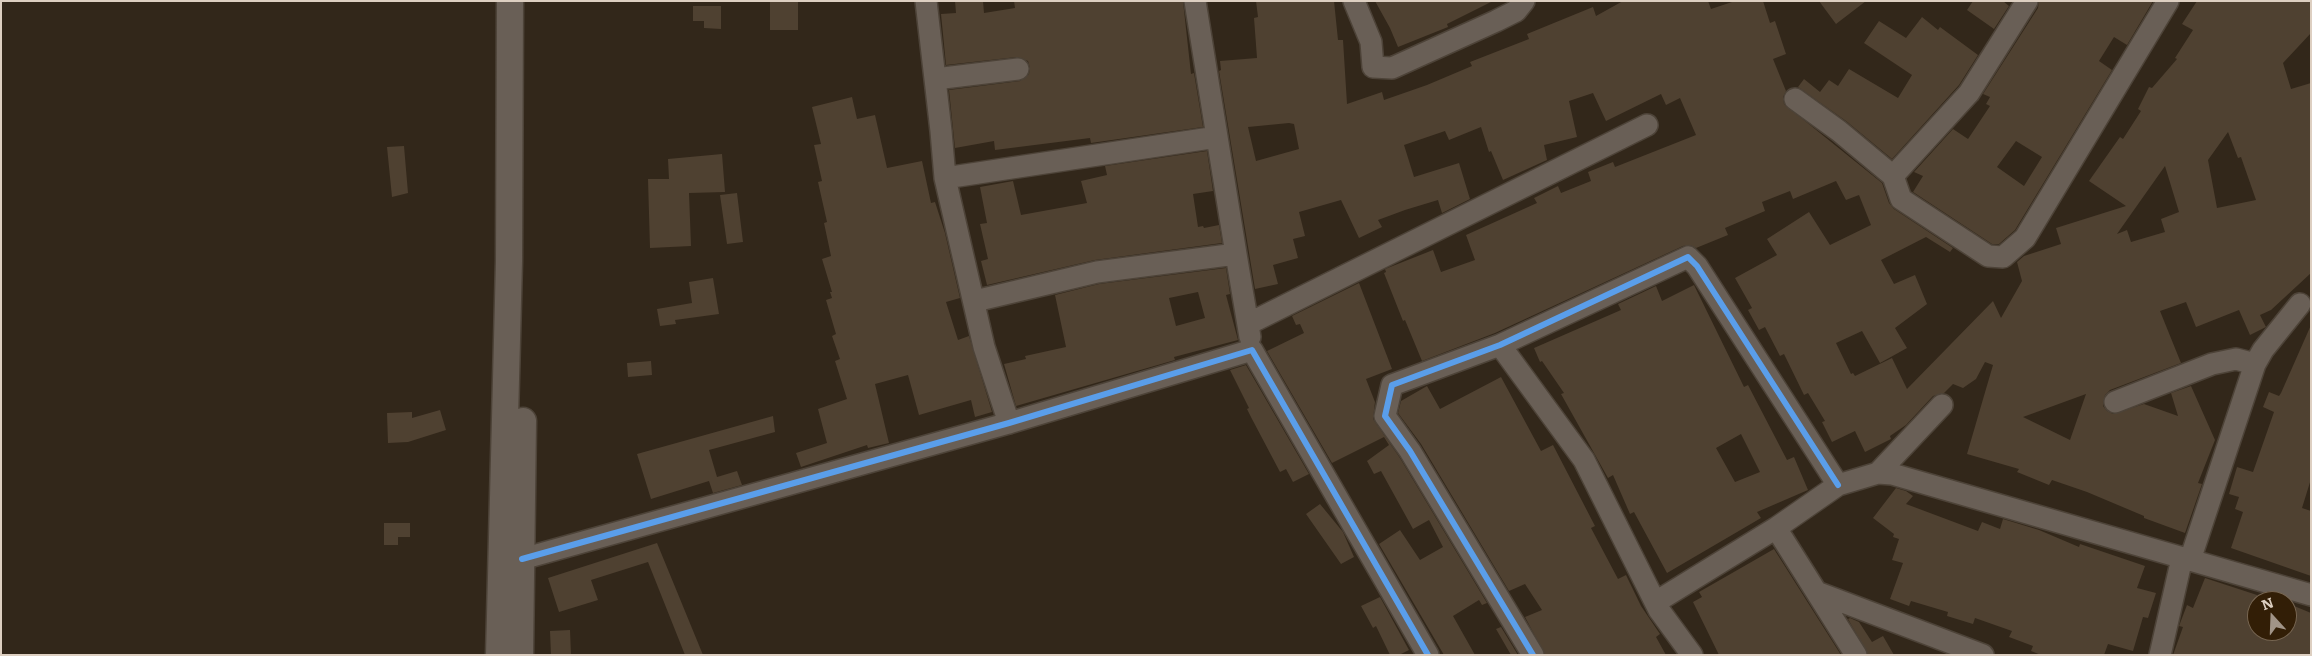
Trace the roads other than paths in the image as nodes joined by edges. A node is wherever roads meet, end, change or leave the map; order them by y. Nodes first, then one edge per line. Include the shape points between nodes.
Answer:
1 (510, 1) edge
2 (524, 1) edge
3 (926, 1) edge
4 (1195, 1) edge
5 (1354, 1) edge
6 (1524, 1) edge
7 (2026, 1) edge
8 (2168, 1) edge
9 (1018, 69) dead end
10 (935, 79) junction
11 (1794, 99) dead end
12 (1647, 125) dead end
13 (1217, 137) junction
14 (1893, 176) junction
15 (945, 178) junction
16 (1236, 254) junction
17 (975, 301) junction
18 (2300, 304) dead end
19 (1248, 324) junction
20 (1500, 345) junction
21 (1252, 350) junction
22 (2255, 364) junction
23 (2116, 402) dead end
24 (1942, 405) dead end
25 (1008, 424) junction
26 (1878, 473) junction
27 (1838, 485) junction
28 (1776, 528) junction
29 (522, 559) junction
30 (2186, 559) junction
31 (1819, 593) junction
32 (2311, 595) edge
33 (1656, 602) junction
34 (499, 655) edge
35 (520, 655) edge
36 (1428, 655) edge
37 (1533, 655) edge
38 (1692, 655) edge
39 (1856, 655) edge
40 (1983, 655) edge
41 (2160, 655) edge

1 - 34 street via 509,261
2 - 29 street
3 - 10 street
4 - 13 street
5 - 6 street via 1371,42 1372,67 1392,68 1516,11
7 - 14 street via 1968,93
8 - 14 street via 2025,238 2002,257 1988,256 1901,199
9 - 10 street
10 - 15 street
11 - 14 street
12 - 19 street
13 - 15 street
13 - 16 street
15 - 17 street
16 - 17 street via 1097,272
16 - 19 street
17 - 25 street via 984,347
18 - 22 street
19 - 21 street
20 - 27 street via 1688,257 1697,266
20 - 33 street via 1584,460
20 - 37 street via 1392,385 1385,416 1410,451
21 - 25 street
21 - 36 street
22 - 23 street via 2236,359 2212,364
22 - 30 street
24 - 26 street
25 - 29 street
26 - 27 street
26 - 30 street via 1892,474
27 - 28 street
28 - 31 street
28 - 33 street
29 - 35 street
30 - 32 street
30 - 41 street
31 - 39 street
31 - 40 street
33 - 38 street

